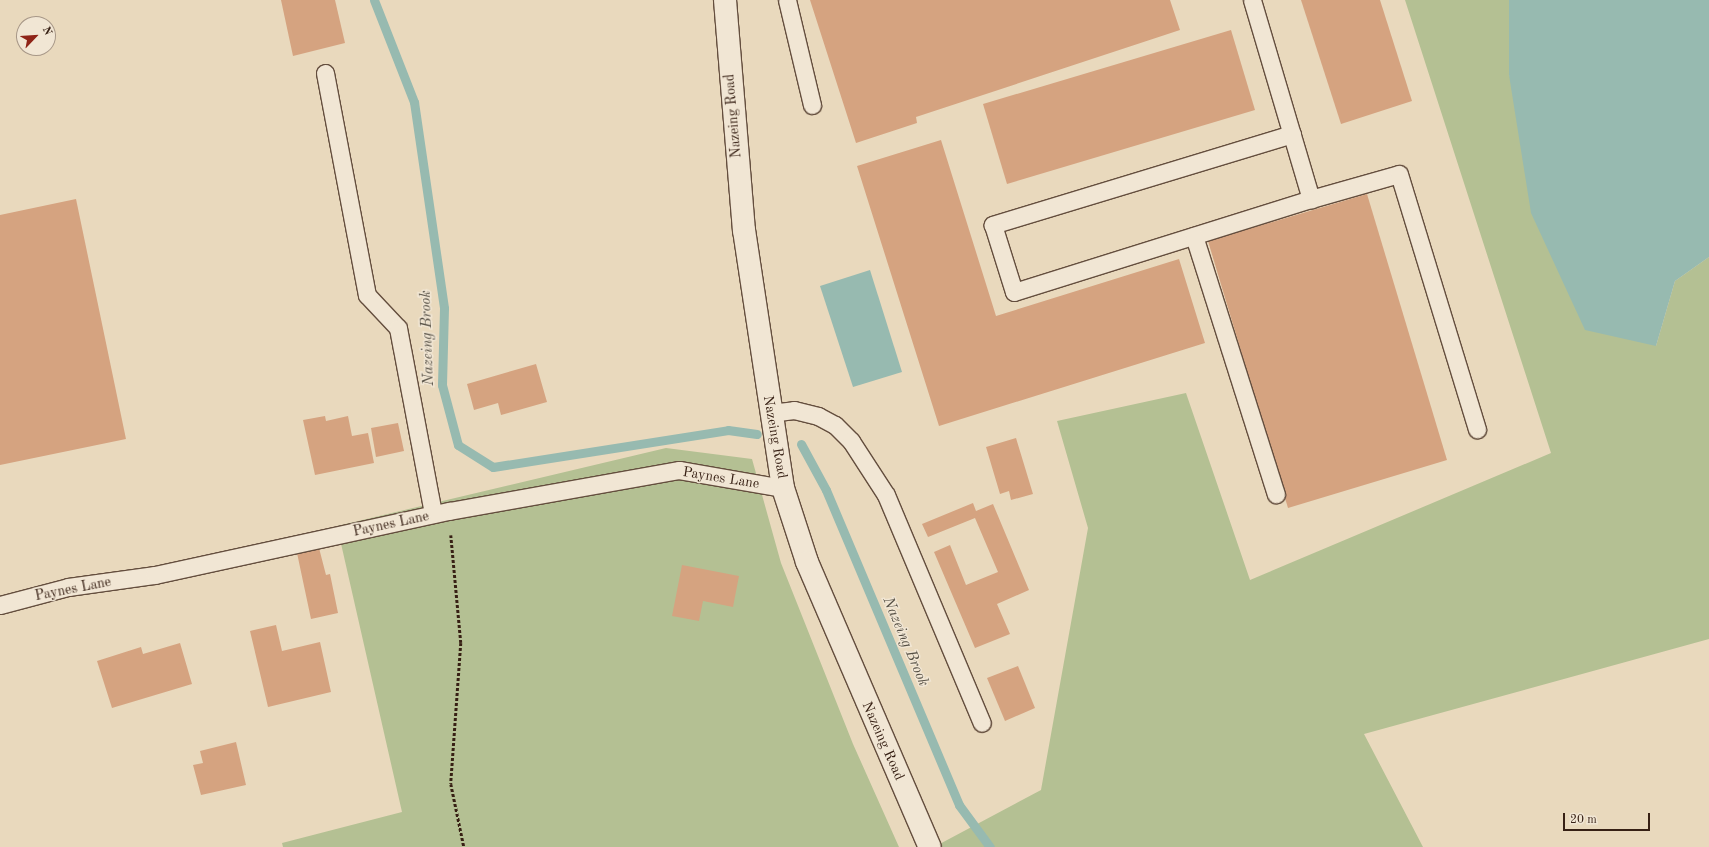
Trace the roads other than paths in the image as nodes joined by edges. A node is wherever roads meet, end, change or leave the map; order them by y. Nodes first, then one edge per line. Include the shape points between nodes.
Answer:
1 (725, 0) edge
2 (787, 0) edge
3 (1252, 0) edge
4 (325, 74) dead end
5 (812, 105) dead end
6 (1292, 134) junction
7 (1311, 199) junction
8 (1194, 236) junction
9 (770, 413) junction
10 (1477, 429) dead end
11 (783, 488) junction
12 (1276, 494) dead end
13 (441, 513) junction
14 (0, 605) edge
15 (982, 723) dead end
16 (930, 847) edge

1 - 9 main road, Nazeing Road via 744,230
2 - 5 lane
3 - 6 lane
4 - 13 lane via 367,295 398,328
6 - 7 lane
6 - 8 lane via 993,225 1014,292
7 - 8 lane
7 - 10 lane via 1399,174
8 - 12 lane
9 - 11 main road, Nazeing Road
9 - 15 lane via 794,410 818,416 835,425 851,440 886,495
11 - 13 lane, Paynes Lane via 679,470
11 - 16 main road, Nazeing Road via 806,562
13 - 14 lane, Paynes Lane via 155,575 68,587

